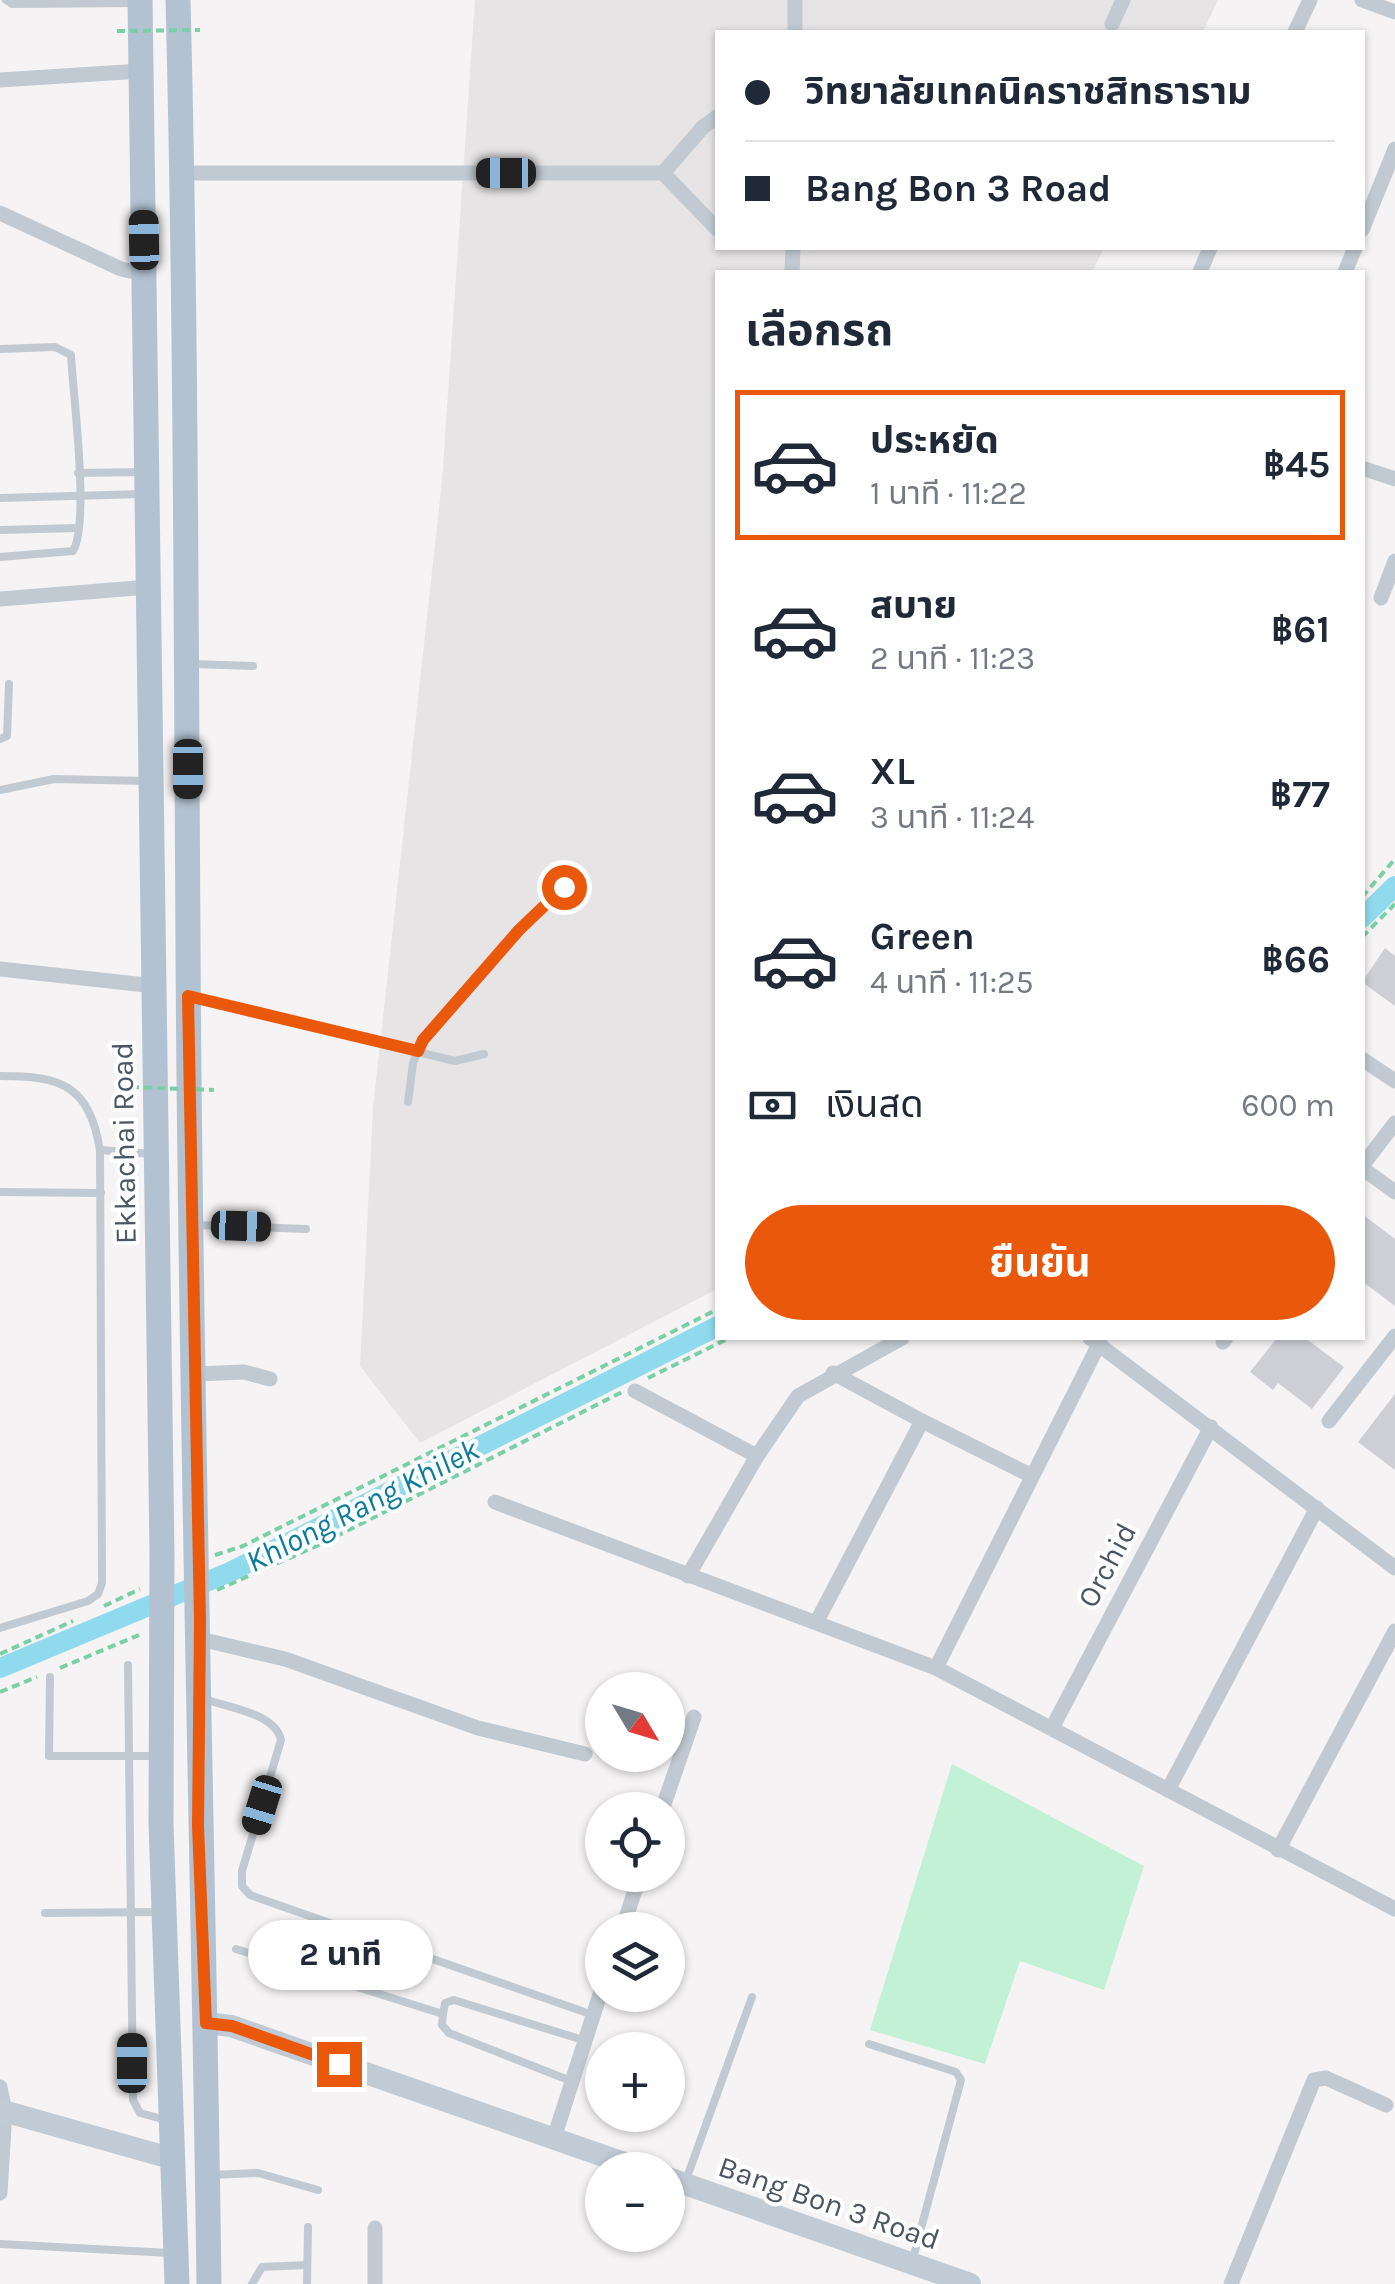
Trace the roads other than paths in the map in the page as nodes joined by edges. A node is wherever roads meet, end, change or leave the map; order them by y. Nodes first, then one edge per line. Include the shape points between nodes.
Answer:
1 (6, 0) edge
2 (178, 0) edge
3 (795, 0) edge
4 (1124, 0) edge
5 (1310, 0) edge
6 (1362, 0) edge
7 (140, 2) edge
8 (1395, 12) edge
9 (1112, 24) dead end
10 (795, 30) edge
11 (1296, 30) edge
12 (141, 71) junction
13 (0, 80) edge
14 (715, 118) edge
15 (1395, 148) edge
16 (182, 173) junction
17 (663, 173) junction
18 (0, 214) edge
19 (1365, 223) edge
20 (715, 227) edge
21 (144, 274) junction
22 (0, 349) edge
23 (1365, 469) edge
24 (78, 474) junction
25 (1395, 479) edge
26 (147, 483) junction
27 (80, 497) junction
28 (0, 498) edge
29 (78, 528) junction
30 (0, 530) edge
31 (0, 556) edge
32 (1395, 561) edge
33 (148, 588) junction
34 (1381, 598) dead end
35 (0, 599) edge
36 (187, 664) junction
37 (252, 666) dead end
38 (10, 684) dead end
39 (0, 739) edge
40 (152, 781) junction
41 (0, 790) edge
42 (564, 887) dead end
43 (0, 969) edge
44 (154, 986) junction
45 (188, 996) junction
46 (418, 1051) junction
47 (484, 1054) dead end
48 (1365, 1061) edge
49 (0, 1076) edge
50 (1395, 1081) edge
51 (408, 1102) dead end
52 (1395, 1123) edge
53 (100, 1150) junction
54 (156, 1154) junction
55 (1365, 1163) edge
56 (1365, 1169) edge
57 (0, 1192) edge
58 (1395, 1192) edge
59 (101, 1193) junction
60 (193, 1225) junction
61 (306, 1229) dead end
62 (1395, 1336) edge
63 (898, 1340) edge
64 (1095, 1340) edge
65 (833, 1373) junction
66 (160, 1374) junction
67 (196, 1374) junction
68 (270, 1379) dead end
69 (633, 1388) road end
70 (922, 1421) junction
71 (1329, 1421) dead end
72 (1211, 1427) junction
73 (757, 1456) junction
74 (1030, 1476) junction
75 (495, 1502) dead end
76 (1317, 1508) junction
77 (1395, 1568) edge
78 (688, 1576) junction
79 (816, 1620) junction
80 (0, 1628) edge
81 (200, 1630) junction
82 (1395, 1632) edge
83 (128, 1665) dead end
84 (936, 1668) junction
85 (52, 1673) road end
86 (200, 1698) junction
87 (694, 1717) dead end
88 (1052, 1728) junction
89 (584, 1754) dead end
90 (129, 1756) junction
91 (161, 1756) junction
92 (1168, 1790) junction
93 (668, 1792) edge
94 (1278, 1850) junction
95 (1395, 1909) edge
96 (131, 1912) junction
97 (164, 1912) junction
98 (45, 1913) dead end
99 (236, 1949) dead end
100 (752, 1997) dead end
101 (595, 2012) edge
102 (443, 2014) junction
103 (594, 2015) junction
104 (171, 2021) junction
105 (206, 2023) junction
106 (589, 2032) edge
107 (585, 2041) edge
108 (585, 2044) edge
109 (869, 2044) dead end
110 (571, 2081) junction
111 (0, 2087) edge
112 (1386, 2104) dead end
113 (2, 2110) edge
114 (170, 2122) junction
115 (554, 2138) junction
116 (593, 2152) edge
117 (1, 2157) edge
118 (170, 2158) junction
119 (685, 2159) edge
120 (207, 2175) junction
121 (685, 2184) edge
122 (318, 2190) dead end
123 (0, 2193) edge
124 (308, 2227) dead end
125 (375, 2228) dead end
126 (0, 2244) edge
127 (177, 2253) junction
128 (911, 2263) junction
129 (307, 2265) junction
130 (178, 2284) edge
131 (209, 2284) edge
132 (252, 2284) edge
133 (307, 2284) edge
134 (375, 2284) edge
135 (970, 2284) edge
136 (1230, 2284) edge

1 - 7 lane
2 - 16 main road
3 - 10 street
4 - 9 street
5 - 11 street
6 - 8 street
7 - 12 main road, Ekkachai Road
12 - 13 street
12 - 21 main road, Ekkachai Road
14 - 17 street
15 - 19 street
16 - 17 street
16 - 36 main road
17 - 20 street
18 - 21 street
21 - 26 main road, Ekkachai Road
22 - 24 lane via 55,346 71,356
23 - 25 street
24 - 26 lane
24 - 27 lane
26 - 27 lane
26 - 33 main road, Ekkachai Road
27 - 28 lane
27 - 29 lane
29 - 30 lane
29 - 31 lane via 78,543 66,555
32 - 34 street
33 - 35 street
33 - 40 main road, Ekkachai Road
36 - 37 lane
36 - 45 main road
38 - 39 lane via 11,726
40 - 41 lane via 54,779
40 - 44 main road, Ekkachai Road
42 - 46 lane via 519,930
43 - 44 street
44 - 54 main road, Ekkachai Road
45 - 46 lane
45 - 60 main road
46 - 47 lane via 456,1061
46 - 51 lane
48 - 50 street
49 - 53 lane via 62,1081 96,1124
52 - 55 street
53 - 54 lane
53 - 59 lane
54 - 66 main road, Ekkachai Road
56 - 58 street
57 - 59 lane
59 - 80 lane via 102,1583 88,1601
60 - 61 lane
60 - 67 main road
62 - 71 street
63 - 65 street
64 - 72 street
64 - 74 street
65 - 70 street
65 - 73 street via 798,1396
66 - 67 lane
66 - 91 main road, Ekkachai Road via 162,1554 152,1627
67 - 68 street via 244,1372
67 - 81 main road via 205,1550
69 - 73 street
70 - 74 street
70 - 79 street
72 - 76 street
72 - 88 street, Orchid
73 - 78 street
74 - 84 street
75 - 78 street
76 - 77 street
76 - 92 street
78 - 79 street
79 - 84 street
81 - 86 main road
81 - 89 street via 478,1728
82 - 94 street
83 - 90 lane
84 - 88 street
85 - 90 lane via 49,1756
86 - 103 lane via 268,1720 281,1740 242,1871 250,1895
86 - 105 main road
87 - 93 street
88 - 92 street
90 - 91 lane
90 - 96 lane
91 - 97 main road, Ekkachai Road
92 - 94 street
94 - 95 street
96 - 97 lane
96 - 98 lane
96 - 114 lane via 133,2100 140,2113
97 - 104 main road, Ekkachai Road
99 - 102 lane
100 - 119 lane
101 - 103 street
102 - 107 lane via 445,2003 454,2000
102 - 110 lane via 449,2033
103 - 106 street
104 - 105 main road
104 - 114 main road, Ekkachai Road
105 - 115 main road via 232,2026
105 - 120 main road
108 - 110 street
109 - 128 lane via 956,2072 961,2080
110 - 115 street
111 - 113 street
112 - 136 street via 1326,2078 1314,2080
113 - 117 street
113 - 118 main road
114 - 118 main road, Ekkachai Road
115 - 116 main road
117 - 123 street
118 - 127 main road, Ekkachai Road
120 - 122 lane via 258,2173
120 - 131 main road
121 - 128 main road, Bang Bon 3 Road
124 - 129 lane
125 - 134 street
126 - 127 lane
127 - 130 main road, Ekkachai Road
128 - 135 main road, Bang Bon 3 Road
129 - 132 lane via 262,2267
129 - 133 lane

